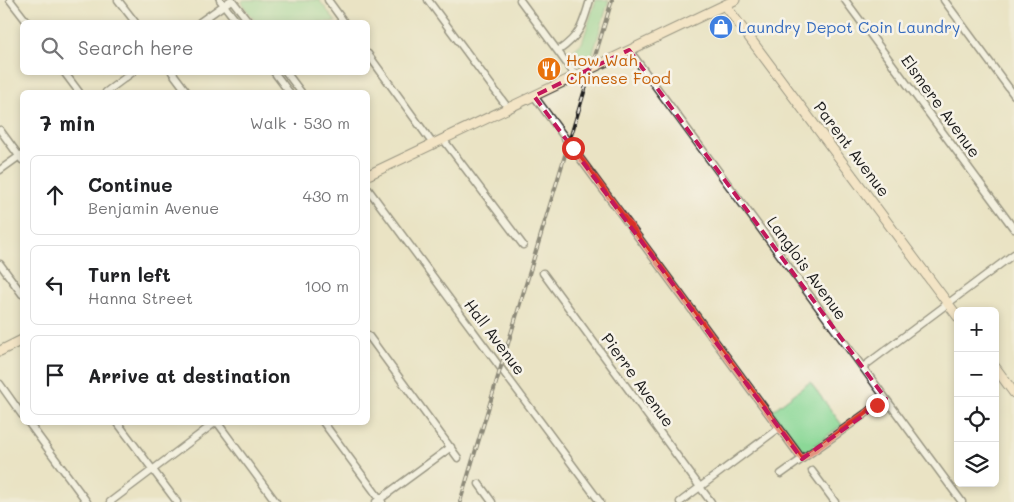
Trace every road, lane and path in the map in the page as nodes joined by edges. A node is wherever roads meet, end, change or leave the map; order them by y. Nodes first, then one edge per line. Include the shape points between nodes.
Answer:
1 (10, 0) edge
2 (118, 0) edge
3 (232, 0) edge
4 (328, 0) edge
5 (428, 0) edge
6 (520, 0) edge
7 (590, 0) edge
8 (735, 0) edge
9 (845, 0) edge
10 (944, 0) edge
11 (222, 2) edge
12 (724, 2) edge
13 (25, 20) edge
14 (133, 20) edge
15 (202, 20) edge
16 (236, 20) edge
17 (247, 20) edge
18 (343, 20) edge
19 (629, 50) junction
20 (558, 51) junction
21 (370, 57) edge
22 (66, 75) edge
23 (129, 75) edge
24 (174, 75) edge
25 (276, 75) edge
26 (288, 75) edge
27 (576, 76) junction
28 (78, 90) edge
29 (109, 90) edge
30 (185, 90) edge
31 (288, 90) edge
32 (300, 90) edge
33 (1014, 95) edge
34 (534, 96) junction
35 (508, 108) junction
36 (0, 130) edge
37 (443, 139) junction
38 (433, 144) junction
39 (20, 155) edge
40 (20, 158) edge
41 (0, 170) edge
42 (370, 174) edge
43 (370, 192) edge
44 (1014, 229) edge
45 (523, 244) dead end
46 (1014, 254) edge
47 (0, 264) edge
48 (542, 273) dead end
49 (20, 291) edge
50 (948, 304) junction
51 (954, 312) edge
52 (370, 338) edge
53 (20, 341) edge
54 (0, 351) edge
55 (863, 367) junction
56 (999, 372) edge
57 (0, 384) edge
58 (1014, 393) edge
59 (886, 399) junction
60 (20, 412) edge
61 (30, 425) edge
62 (119, 425) edge
63 (213, 425) edge
64 (219, 425) edge
65 (325, 425) edge
66 (779, 428) junction
67 (451, 447) junction
68 (458, 458) dead end
69 (802, 459) junction
70 (153, 470) junction
71 (812, 471) dead end
72 (781, 474) dead end
73 (479, 484) dead end
74 (700, 487) junction
75 (380, 501) edge
76 (87, 502) edge
77 (110, 502) edge
78 (176, 502) edge
79 (276, 502) edge
80 (492, 502) edge
81 (600, 502) edge
82 (680, 502) edge
83 (711, 502) edge
84 (835, 502) edge
85 (962, 502) edge

1 - 13 street
2 - 14 street
3 - 11 street
3 - 17 street
4 - 18 street
5 - 35 street
6 - 20 street
7 - 20 street via 576,37
8 - 12 main road
9 - 44 street, Elsmere Avenue
10 - 33 street
11 - 15 street
11 - 16 street
12 - 19 main road
12 - 50 main road, Parent Avenue
19 - 27 main road
19 - 55 street, Langlois Avenue
20 - 27 street
21 - 38 street
22 - 28 street
23 - 29 street
24 - 30 street
25 - 31 street
26 - 32 street
27 - 34 main road
34 - 35 main road
34 - 66 street
35 - 37 main road
36 - 39 street
37 - 38 main road
37 - 45 street
38 - 42 main road
40 - 41 street
43 - 81 street, Hall Avenue
46 - 50 street
47 - 49 street
48 - 74 street, Pierre Avenue
50 - 51 main road, Parent Avenue
50 - 55 street
52 - 67 street
53 - 54 main road
55 - 59 street, Langlois Avenue
56 - 58 main road
57 - 60 street
59 - 69 street
59 - 85 street, Langlois Avenue
61 - 76 street
62 - 70 street
63 - 70 street
64 - 79 street
65 - 75 street
66 - 69 street
66 - 74 street
67 - 68 street
67 - 75 street
69 - 72 street
70 - 77 street
70 - 78 street
71 - 84 street
73 - 80 street
74 - 82 street
74 - 83 street, Pierre Avenue

